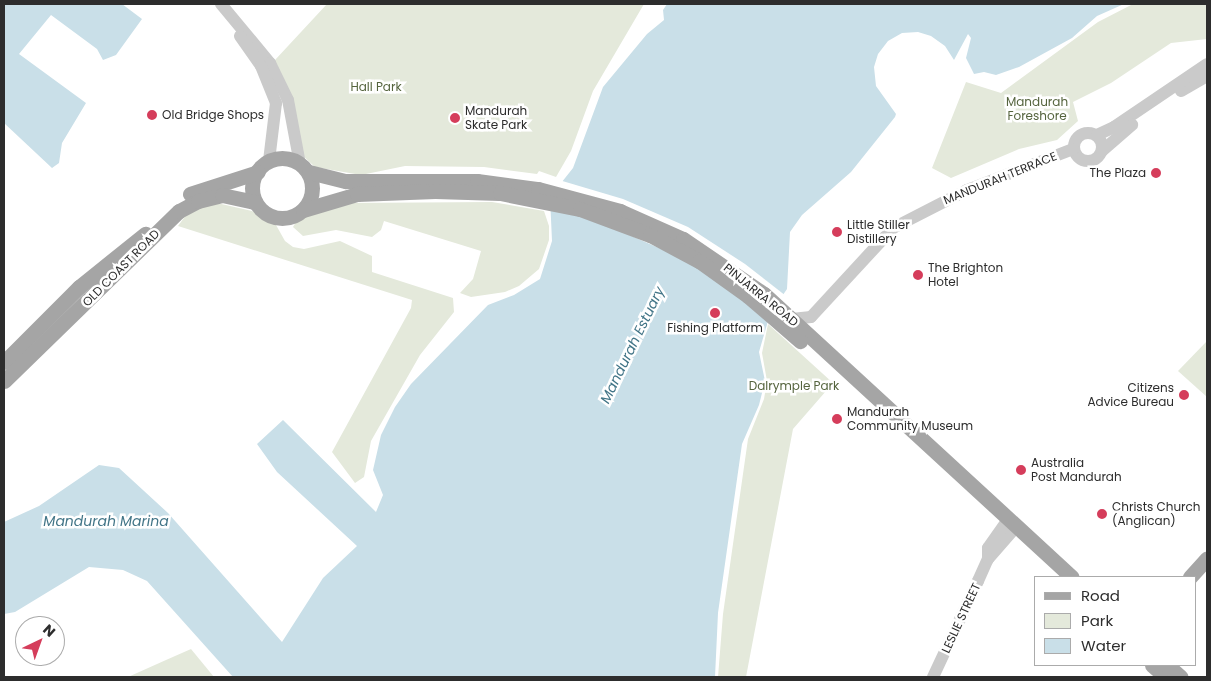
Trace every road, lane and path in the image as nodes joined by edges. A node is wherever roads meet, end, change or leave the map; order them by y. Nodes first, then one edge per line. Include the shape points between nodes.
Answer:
1 (220, 4) edge
2 (1207, 64) edge
3 (1207, 76) edge
4 (1097, 135) junction
5 (1073, 149) junction
6 (1102, 151) junction
7 (264, 166) junction
8 (304, 168) junction
9 (537, 194) junction
10 (255, 202) junction
11 (303, 210) junction
12 (784, 317) junction
13 (4, 362) edge
14 (4, 381) edge
15 (1009, 526) junction
16 (1207, 558) edge
17 (1207, 572) edge
18 (1057, 576) edge
19 (1071, 576) edge
20 (1191, 576) edge
21 (1196, 585) edge
22 (1153, 666) edge
23 (1168, 666) edge
24 (933, 677) edge
25 (1166, 677) edge
26 (1181, 677) edge

1 - 7 street via 272,88 276,103
1 - 8 street via 250,35 274,71 288,100
2 - 4 street
3 - 6 street via 1135,122
4 - 5 street via 1089,132 1080,134
4 - 6 street
5 - 6 street via 1078,157 1087,161 1095,159
5 - 12 street, MANDURAH TERRACE via 967,190 893,228 811,317
7 - 8 main road via 281,159
7 - 10 main road via 252,183
7 - 13 main road, OLD COAST ROAD via 242,179 203,188 176,202 146,234 79,287
8 - 9 main road, PINJARRA ROAD via 346,181 477,181
8 - 11 main road via 311,192
9 - 11 main road, PINJARRA ROAD via 357,194
9 - 12 main road, PINJARRA ROAD via 620,211 672,234 732,270
10 - 11 main road via 269,215 281,218
10 - 14 main road, OLD COAST ROAD via 222,195 198,200 179,211
12 - 15 main road, PINJARRA ROAD
15 - 18 main road, PINJARRA ROAD
15 - 19 main road, PINJARRA ROAD
15 - 24 street, LESLIE STREET via 996,553 988,559
16 - 20 main road
17 - 21 main road
22 - 25 main road
23 - 26 main road

